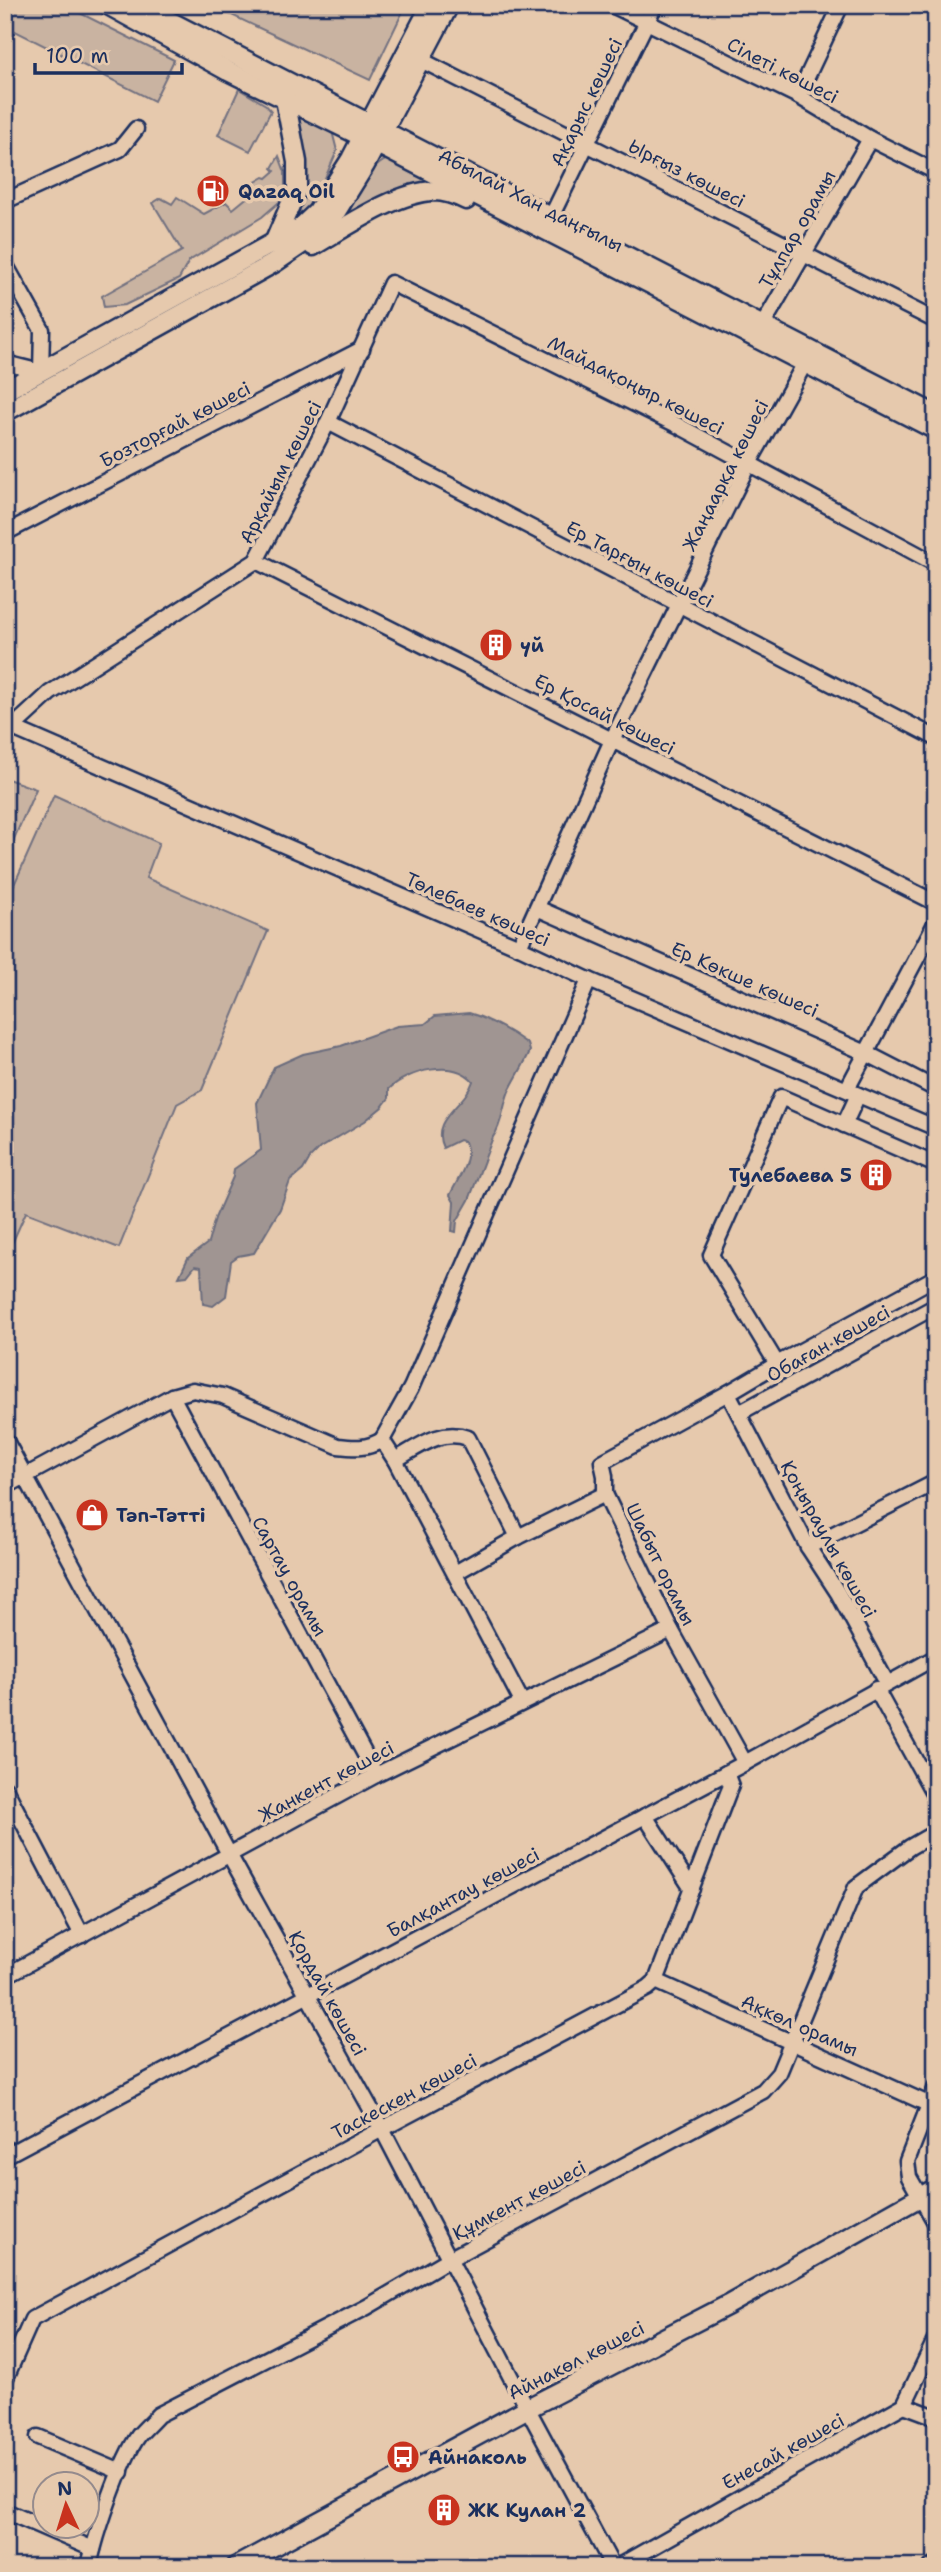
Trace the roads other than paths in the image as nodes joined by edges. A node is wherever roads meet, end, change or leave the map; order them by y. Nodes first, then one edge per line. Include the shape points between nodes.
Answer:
1 (108, 5) edge
2 (138, 5) edge
3 (431, 5) edge
4 (449, 5) edge
5 (612, 5) edge
6 (655, 5) edge
7 (841, 5) edge
8 (647, 23) junction
9 (421, 60) junction
10 (799, 96) junction
11 (285, 99) junction
12 (136, 129) dead end
13 (373, 135) junction
14 (870, 139) junction
15 (587, 144) junction
16 (936, 172) edge
17 (5, 201) edge
18 (548, 223) junction
19 (273, 244) junction
20 (804, 255) junction
21 (274, 263) junction
22 (5, 264) edge
23 (391, 283) joint
24 (936, 321) edge
25 (760, 331) junction
26 (362, 349) junction
27 (805, 363) junction
28 (5, 366) edge
29 (41, 372) junction
30 (5, 391) edge
31 (5, 412) edge
32 (936, 415) edge
33 (328, 422) junction
34 (936, 430) edge
35 (748, 466) junction
36 (5, 533) edge
37 (256, 561) junction
38 (936, 564) edge
39 (680, 606) junction
40 (9, 727) edge
41 (936, 738) edge
42 (612, 740) junction
43 (936, 903) edge
44 (537, 908) junction
45 (936, 922) edge
46 (519, 947) junction
47 (589, 980) junction
48 (866, 1053) junction
49 (936, 1089) edge
50 (853, 1092) junction
51 (844, 1125) junction
52 (936, 1128) edge
53 (936, 1165) edge
54 (936, 1277) edge
55 (936, 1306) edge
56 (841, 1328) junction
57 (855, 1350) junction
58 (776, 1364) junction
59 (728, 1393) junction
60 (172, 1396) junction
61 (739, 1413) junction
62 (5, 1439) edge
63 (382, 1440) junction
64 (395, 1460) junction
65 (25, 1475) junction
66 (936, 1482) edge
67 (5, 1487) edge
68 (605, 1493) junction
69 (518, 1537) junction
70 (808, 1547) junction
71 (455, 1573) junction
72 (671, 1630) junction
73 (936, 1657) edge
74 (881, 1686) junction
75 (522, 1702) junction
76 (745, 1763) junction
77 (726, 1773) junction
78 (376, 1775) junction
79 (5, 1788) edge
80 (936, 1798) edge
81 (645, 1816) junction
82 (936, 1832) edge
83 (230, 1856) junction
84 (691, 1889) junction
85 (82, 1936) junction
86 (5, 1976) edge
87 (656, 1981) junction
88 (307, 1996) junction
89 (792, 2042) junction
90 (936, 2087) edge
91 (928, 2104) junction
92 (382, 2129) junction
93 (5, 2156) edge
94 (929, 2192) edge
95 (936, 2224) edge
96 (449, 2259) junction
97 (936, 2338) edge
98 (5, 2380) edge
99 (904, 2404) junction
100 (528, 2408) junction
101 (936, 2417) edge
102 (38, 2437) dead end
103 (121, 2472) junction
104 (5, 2511) edge
105 (93, 2549) junction
106 (89, 2567) edge
107 (234, 2567) edge
108 (615, 2567) edge

1 - 11 main road, Абылай Хан даңғылы
2 - 13 main road, Абылай Хан даңғылы
3 - 13 main road
4 - 9 main road
5 - 8 street, Сілеті көшесі
6 - 8 street, Ақарыс көшесі
7 - 10 street
8 - 10 street, Сілеті көшесі
8 - 15 street, Ақарыс көшесі
9 - 13 main road
9 - 15 street, Ырғыз көшесі
10 - 14 street, Сілеті көшесі
11 - 13 main road, Абылай Хан даңғылы
11 - 19 main road via 295,147 297,189
12 - 17 street via 120,149
13 - 18 main road, Абылай Хан даңғылы
13 - 19 main road via 317,212
13 - 21 main road via 334,215 318,233
14 - 16 street, Сілеті көшесі
14 - 20 street, Тұлпар орамы
15 - 18 street, Ақарыс көшесі
15 - 20 street, Ырғыз көшесі
18 - 21 main road via 501,216 436,191 402,198 300,254
18 - 25 main road, Абылай Хан даңғылы via 621,271
19 - 29 main road
20 - 24 street, Ырғыз көшесі
20 - 25 street, Тұлпар орамы
21 - 31 main road
22 - 29 street via 42,330
23 - 26 street, Арқайым көшесі
23 - 35 street, Майдақоңыр көшесі via 677,425
25 - 27 main road, Абылай Хан даңғылы
25 - 32 main road, Абылай Хан даңғылы
26 - 33 street, Арқайым көшесі
26 - 36 street, Бозторғай көшесі
27 - 34 main road, Абылай Хан даңғылы
27 - 35 street, Жаңаарқа көшесі
28 - 29 street
29 - 30 main road
33 - 37 street, Арқайым көшесі
33 - 39 street, Ер Тарғын көшесі
35 - 38 street, Майдақоңыр көшесі
35 - 39 street, Жаңаарқа көшесі
37 - 40 street, Арқайым көшесі via 50,693
37 - 42 street, Ер Қосай көшесі
39 - 41 street, Ер Тарғын көшесі
39 - 42 street, Жаңаарқа көшесі
40 - 46 street, Төлебаев көшесі
42 - 43 street, Ер Қосай көшесі
42 - 44 street, Жаңаарқа көшесі
44 - 46 street, Жаңаарқа көшесі
44 - 48 street, Ер Көкше көшесі
45 - 48 street
46 - 47 street, Төлебаев көшесі
47 - 50 street, Төлебаев көшесі
47 - 63 street via 411,1388
48 - 49 street, Ер Көкше көшесі
48 - 50 street
50 - 51 street
50 - 52 street, Төлебаев көшесі
51 - 53 street
51 - 58 street via 781,1097 711,1255
54 - 56 street
55 - 57 street, Обаған көшесі
56 - 57 street
56 - 58 street
57 - 61 street, Обаған көшесі
58 - 59 street
59 - 61 street, Қоңыраулы көшесі
59 - 68 street via 602,1462
60 - 63 street via 193,1390 223,1396 338,1446 357,1449
60 - 65 street
60 - 78 street, Сартау орамы
61 - 70 street, Қоңыраулы көшесі
62 - 65 street, Қордай көшесі
63 - 64 street
64 - 69 street via 441,1435 468,1438
64 - 71 street
65 - 67 street
65 - 83 street, Қордай көшесі
66 - 70 street
68 - 69 street, Шабыт орамы
68 - 72 street, Шабыт орамы
69 - 71 street, Шабыт орамы
70 - 74 street, Қоңыраулы көшесі via 838,1593
71 - 75 street
72 - 75 street, Жанкент көшесі
72 - 76 street, Шабыт орамы
73 - 74 street, Балқантау көшесі
74 - 76 street, Балқантау көшесі
74 - 80 street, Қоңыраулы көшесі
75 - 78 street, Жанкент көшесі
76 - 77 street, Балқантау көшесі
77 - 81 street, Балқантау көшесі
77 - 84 street via 729,1793
78 - 83 street, Жанкент көшесі
79 - 85 street
81 - 84 street
81 - 88 street, Балқантау көшесі
82 - 89 street, Құмкент көшесі via 856,1886
83 - 85 street, Жанкент көшесі
83 - 88 street, Қордай көшесі
84 - 87 street
85 - 86 street, Жанкент көшесі
87 - 89 street, Ақкөл орамы
87 - 92 street, Таскескен көшесі
88 - 92 street, Қордай көшесі
88 - 93 street, Балқантау көшесі
89 - 91 street, Ақкөл орамы
89 - 96 street, Құмкент көшесі via 779,2073 763,2091
90 - 91 street
91 - 94 street via 907,2161 909,2177
92 - 96 street, Қордай көшесі
92 - 98 street, Таскескен көшесі via 32,2319
94 - 95 street
94 - 100 main road, Айнакөл көшесі via 728,2305
96 - 100 street, Қордай көшесі
96 - 103 street, Құмкент көшесі via 367,2307 158,2415 138,2437
97 - 99 street
99 - 101 street
99 - 108 street, Енесай көшесі
100 - 107 main road, Айнакөл көшесі
100 - 108 street, Қордай көшесі
102 - 103 street
103 - 105 street, Құмкент көшесі
104 - 105 street
105 - 106 street, Құмкент көшесі

